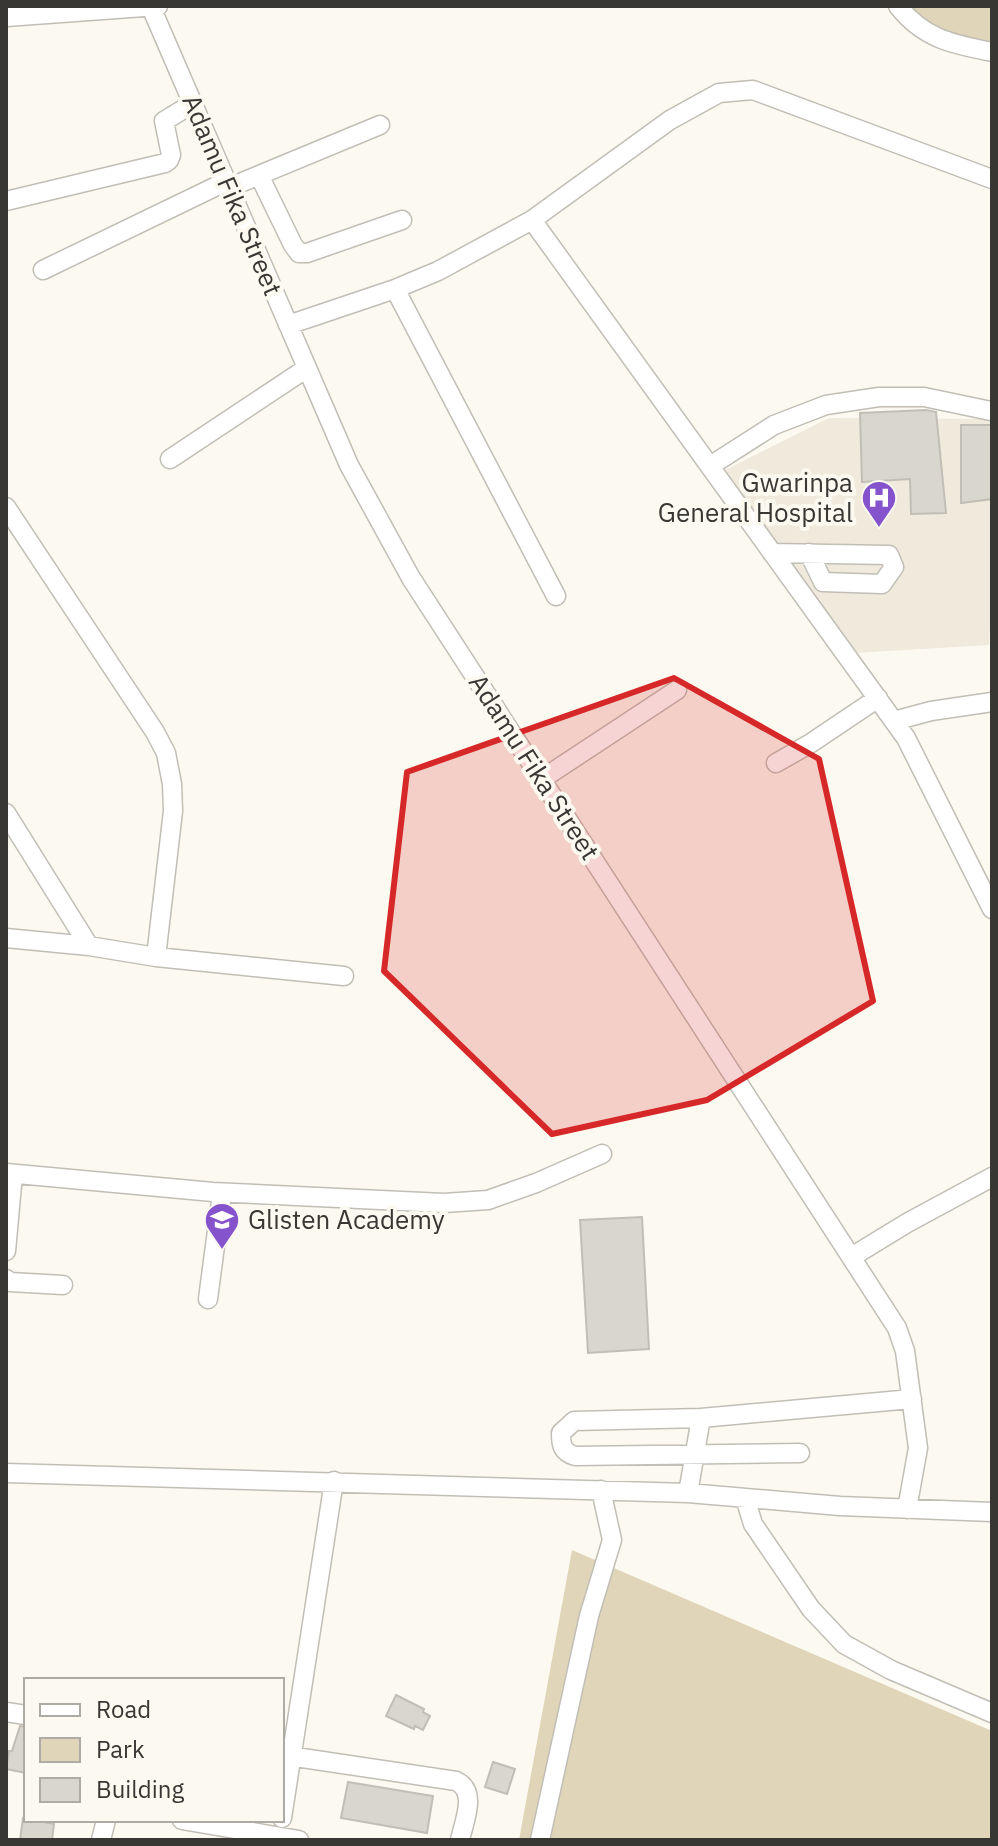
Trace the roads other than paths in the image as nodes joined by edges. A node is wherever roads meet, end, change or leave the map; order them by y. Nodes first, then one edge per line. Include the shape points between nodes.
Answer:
1 (158, 6) edge
2 (889, 6) edge
3 (151, 7) edge
4 (904, 12) edge
5 (6, 17) edge
6 (992, 52) edge
7 (192, 104) junction
8 (380, 125) dead end
9 (259, 175) junction
10 (992, 179) edge
11 (227, 185) junction
12 (6, 201) edge
13 (402, 220) dead end
14 (532, 220) junction
15 (43, 270) dead end
16 (395, 289) junction
17 (288, 325) junction
18 (307, 368) junction
19 (991, 411) edge
20 (170, 459) dead end
21 (710, 466) junction
22 (6, 507) edge
23 (772, 553) junction
24 (809, 553) dead end
25 (556, 596) dead end
26 (677, 690) dead end
27 (878, 698) junction
28 (992, 702) edge
29 (894, 721) junction
30 (776, 763) dead end
31 (542, 779) junction
32 (6, 813) edge
33 (992, 909) edge
34 (6, 938) edge
35 (89, 946) junction
36 (156, 957) junction
37 (344, 976) dead end
38 (602, 1154) dead end
39 (9, 1173) edge
40 (992, 1177) edge
41 (222, 1193) junction
42 (6, 1251) edge
43 (853, 1256) junction
44 (6, 1279) edge
45 (63, 1285) dead end
46 (208, 1299) dead end
47 (912, 1399) junction
48 (701, 1418) junction
49 (694, 1453) junction
50 (800, 1453) dead end
51 (6, 1473) edge
52 (334, 1481) junction
53 (601, 1490) junction
54 (688, 1493) junction
55 (745, 1498) junction
56 (907, 1509) junction
57 (992, 1512) edge
58 (992, 1713) edge
59 (287, 1756) edge
60 (284, 1787) edge
61 (204, 1822) edge
62 (280, 1829) edge
63 (299, 1840) edge
64 (460, 1840) edge
65 (540, 1840) edge

1 - 3 street
2 - 4 street
3 - 5 street
3 - 7 street, Adamu Fika Street
4 - 6 street via 926,34
7 - 11 street, Adamu Fika Street
7 - 12 street via 164,121 171,155 165,163
8 - 9 street
9 - 11 street
9 - 13 street via 299,253
10 - 14 street via 753,90 719,93 670,120
11 - 15 street
11 - 17 street, Adamu Fika Street
14 - 16 street
14 - 21 street
16 - 17 street
16 - 25 street
17 - 18 street, Adamu Fika Street
18 - 20 street
18 - 31 street, Adamu Fika Street via 380,524
19 - 21 street via 924,397 826,405 774,425
21 - 23 street
22 - 36 street via 166,753 173,811
23 - 24 street
23 - 27 street
26 - 31 street
27 - 29 street
27 - 30 street
28 - 29 street
29 - 33 street
31 - 43 street, Adamu Fika Street
32 - 35 street
34 - 35 street
35 - 36 street
36 - 37 street
38 - 41 street via 488,1200 444,1203
39 - 41 street
39 - 42 street
40 - 43 street
41 - 46 street
43 - 47 street, Adamu Fika Street via 897,1328
44 - 45 street
47 - 48 street
47 - 56 street, Adamu Fika Street via 918,1448
48 - 49 street
48 - 49 street via 574,1421 561,1433 561,1446 575,1456
49 - 50 street
49 - 54 street
51 - 52 street
52 - 53 street
52 - 59 street
53 - 54 street
53 - 65 street via 612,1540 589,1616
54 - 55 street
55 - 56 street
55 - 58 street via 753,1524 811,1609 844,1644
56 - 57 street
59 - 60 street
59 - 64 street via 465,1785 468,1804
61 - 62 street
62 - 63 street

